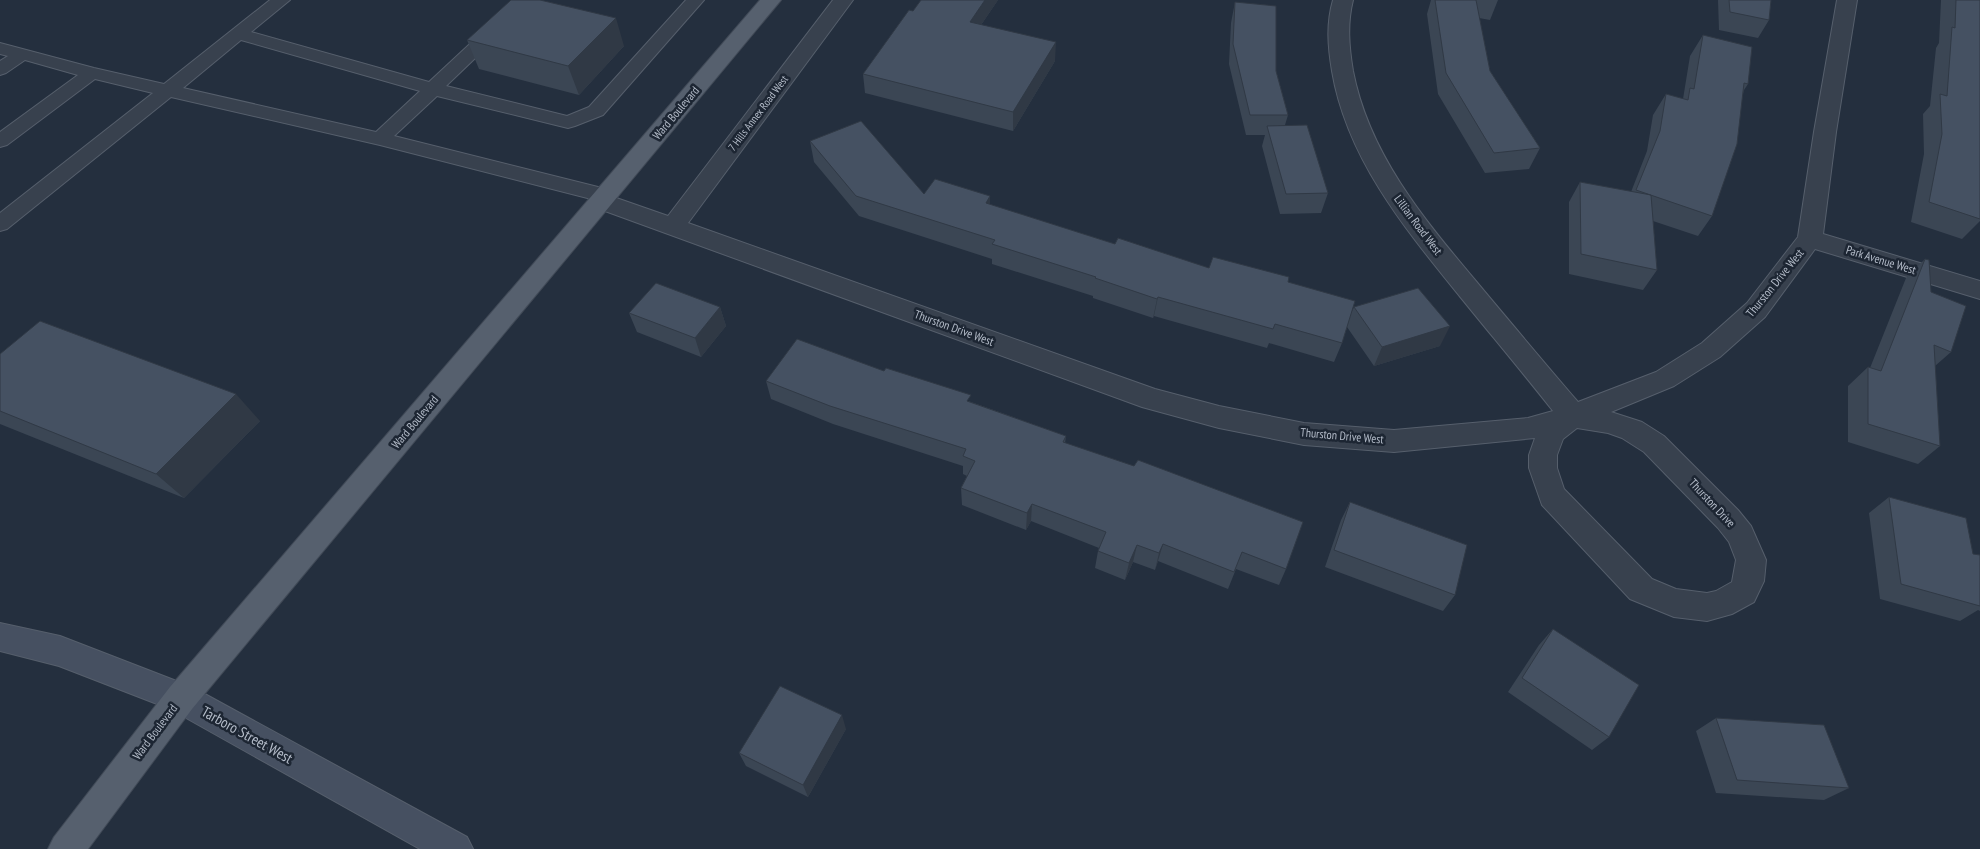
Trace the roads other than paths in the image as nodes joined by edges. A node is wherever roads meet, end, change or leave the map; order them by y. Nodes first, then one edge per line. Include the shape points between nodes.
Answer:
1 (281, 0) edge
2 (527, 0) edge
3 (695, 0) edge
4 (771, 0) edge
5 (843, 0) edge
6 (1343, 0) edge
7 (1847, 0) edge
8 (238, 34) junction
9 (0, 48) edge
10 (22, 54) junction
11 (0, 69) edge
12 (92, 73) junction
13 (433, 89) junction
14 (168, 90) junction
15 (380, 139) junction
16 (0, 141) edge
17 (604, 199) junction
18 (0, 224) edge
19 (673, 226) junction
20 (1810, 239) junction
21 (1980, 290) edge
22 (1573, 416) junction
23 (0, 637) edge
24 (181, 698) junction
25 (66, 849) edge
26 (454, 849) edge

1 - 8 lane
2 - 13 lane
3 - 13 lane via 596,111 568,122
4 - 17 main road, Ward Boulevard
5 - 19 street, 7 Hills Annex Road West
6 - 22 street, Lillian Road West via 1338,34 1342,78 1360,135 1383,178 1448,264
7 - 20 street, Thurston Drive West
8 - 13 lane
8 - 14 lane
9 - 10 lane
10 - 11 lane
10 - 12 lane
12 - 14 lane
12 - 16 lane
13 - 15 lane
14 - 15 lane
14 - 18 lane
15 - 17 lane
17 - 19 street, Thurston Drive West
17 - 24 main road, Ward Boulevard
19 - 22 street, Thurston Drive West via 1152,399 1218,417 1304,434 1394,441 1528,429
20 - 21 street, Park Avenue West
20 - 22 street, Thurston Drive West via 1756,310 1711,350 1665,379
22 - 22 street, Thurston Drive via 1632,430 1654,444 1728,519 1741,535 1751,560 1749,581 1743,592 1721,604 1707,607 1674,603 1641,589 1552,496 1543,468 1543,455 1551,432
23 - 24 main road, Tarboro Street West via 60,651
24 - 25 main road, Ward Boulevard
24 - 26 main road, Tarboro Street West

